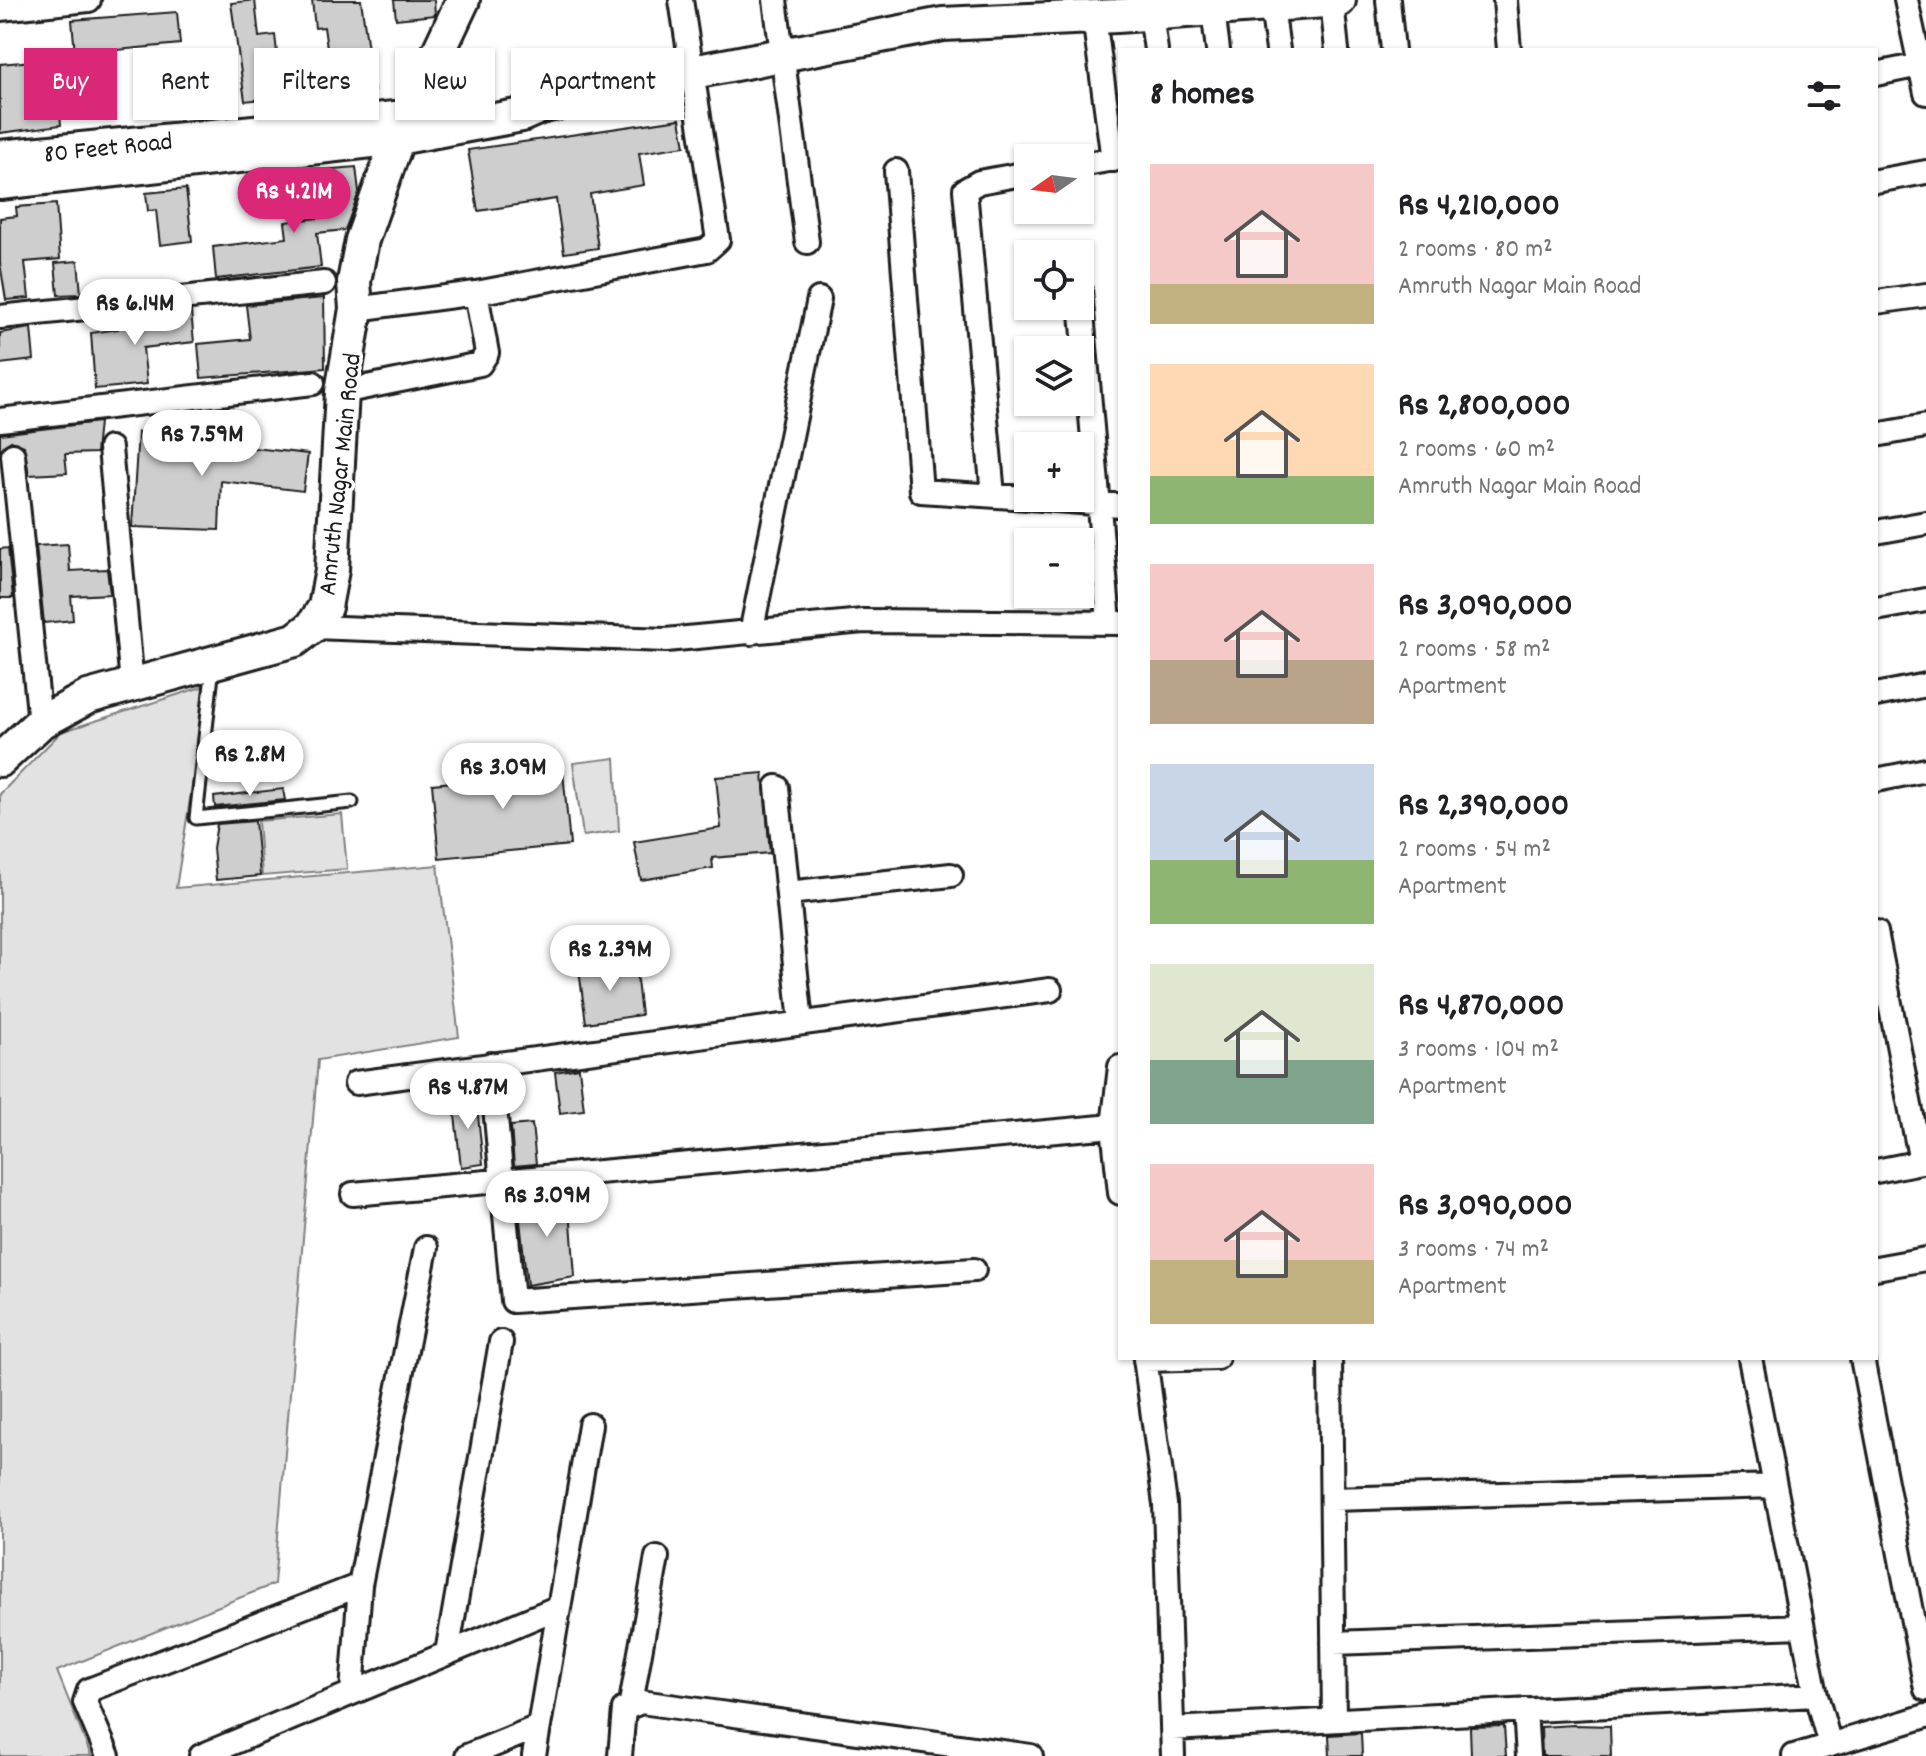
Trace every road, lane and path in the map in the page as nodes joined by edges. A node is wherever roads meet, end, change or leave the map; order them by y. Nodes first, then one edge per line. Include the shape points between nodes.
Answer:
1 (89, 0) edge
2 (463, 0) edge
3 (484, 0) edge
4 (681, 0) edge
5 (775, 0) edge
6 (1339, 0) edge
7 (1388, 0) edge
8 (1505, 0) edge
9 (1906, 0) edge
10 (1332, 1) edge
11 (1272, 6) junction
12 (0, 9) edge
13 (1213, 10) junction
14 (1151, 14) junction
15 (1094, 17) junction
16 (1156, 48) edge
17 (1218, 48) edge
18 (1278, 48) edge
19 (1337, 48) edge
20 (1393, 48) edge
21 (1509, 48) edge
22 (783, 54) junction
23 (1920, 65) junction
24 (693, 72) junction
25 (1878, 74) edge
26 (1926, 93) edge
27 (412, 126) junction
28 (0, 157) edge
29 (1116, 159) edge
30 (1094, 163) edge
31 (896, 171) dead end
32 (1926, 172) edge
33 (1014, 176) edge
34 (1878, 181) edge
35 (0, 183) edge
36 (807, 242) dead end
37 (324, 283) dead end
38 (476, 293) junction
39 (1926, 295) edge
40 (819, 299) dead end
41 (1878, 302) edge
42 (356, 309) junction
43 (0, 317) edge
44 (1084, 320) edge
45 (328, 388) junction
46 (0, 420) edge
47 (1926, 426) edge
48 (1878, 435) edge
49 (110, 448) dead end
50 (13, 455) dead end
51 (993, 495) junction
52 (1014, 497) edge
53 (1109, 504) edge
54 (1926, 523) edge
55 (1878, 532) edge
56 (1926, 600) edge
57 (1878, 609) edge
58 (1115, 623) edge
59 (312, 627) junction
60 (751, 633) junction
61 (214, 662) junction
62 (132, 684) junction
63 (1926, 685) edge
64 (1878, 695) edge
65 (40, 723) junction
66 (0, 760) edge
67 (1926, 770) edge
68 (1878, 780) edge
69 (777, 787) dead end
70 (352, 802) dead end
71 (951, 875) dead end
72 (788, 893) junction
73 (1878, 942) edge
74 (1050, 990) dead end
75 (801, 1023) junction
76 (491, 1064) junction
77 (356, 1083) dead end
78 (1118, 1084) edge
79 (1113, 1126) junction
80 (1924, 1161) edge
81 (1878, 1171) edge
82 (1118, 1174) edge
83 (502, 1181) junction
84 (353, 1194) dead end
85 (426, 1248) dead end
86 (1926, 1259) edge
87 (1878, 1268) edge
88 (974, 1270) dead end
89 (501, 1342) dead end
90 (1145, 1360) edge
91 (1330, 1360) edge
92 (1750, 1360) edge
93 (1862, 1360) edge
94 (590, 1425) dead end
95 (1775, 1486) junction
96 (1332, 1499) junction
97 (657, 1557) dead end
98 (360, 1585) junction
99 (559, 1607) junction
100 (1802, 1626) junction
101 (1333, 1643) junction
102 (447, 1653) junction
103 (1926, 1689) edge
104 (352, 1692) junction
105 (1816, 1695) junction
106 (631, 1703) junction
107 (1525, 1710) junction
108 (1926, 1716) edge
109 (1334, 1720) junction
110 (538, 1727) junction
111 (1172, 1729) junction
112 (1830, 1745) junction
113 (108, 1756) edge
114 (201, 1756) edge
115 (467, 1756) edge
116 (534, 1756) edge
117 (620, 1756) edge
118 (1031, 1756) edge
119 (1173, 1756) edge
120 (1528, 1756) edge
121 (1794, 1756) edge

1 - 12 street
2 - 27 main road, Amruth Nagar Main Road
3 - 27 main road, Amruth Nagar Main Road
4 - 24 street
5 - 22 street
6 - 10 main road
7 - 20 street
8 - 21 street
9 - 23 street
10 - 11 main road
10 - 19 street
11 - 13 main road
11 - 18 street
13 - 14 main road
13 - 17 street
14 - 15 main road
14 - 16 street
15 - 22 main road via 943,24
15 - 29 street
22 - 24 main road
22 - 36 street
23 - 25 street
23 - 26 street
24 - 27 main road via 522,115
24 - 38 street via 718,240 714,246
27 - 28 main road, 80 Feet Road
27 - 35 main road, 80 Feet Road
27 - 42 main road, Amruth Nagar Main Road via 362,240 354,282
29 - 30 street
31 - 51 street via 921,491
32 - 34 street
33 - 51 street via 965,190
37 - 43 street
38 - 42 street
38 - 45 street via 487,353 480,364
39 - 41 street
40 - 60 street
42 - 45 main road, Amruth Nagar Main Road
44 - 53 street
45 - 46 street
45 - 59 main road, Amruth Nagar Main Road via 332,570 325,607
47 - 48 street
49 - 62 street
50 - 65 street
51 - 52 street
53 - 58 street
54 - 55 street
56 - 57 street
58 - 60 street via 863,621
59 - 60 street via 666,640
59 - 61 main road, Amruth Nagar Main Road via 295,640
61 - 62 main road, Amruth Nagar Main Road
61 - 70 lane via 196,818
62 - 65 main road, Amruth Nagar Main Road via 88,697
63 - 64 street
65 - 66 main road, Amruth Nagar Main Road
67 - 68 street
69 - 72 street
71 - 72 street
72 - 75 street
73 - 80 street
74 - 75 street
75 - 76 street
76 - 77 street
76 - 83 street
78 - 79 street
79 - 82 street
79 - 83 street
80 - 81 street
83 - 84 street
83 - 88 street via 513,1301
85 - 98 street
86 - 87 street
89 - 102 street
90 - 111 street via 1165,1504
91 - 96 street
92 - 95 street
93 - 103 street
94 - 99 street
95 - 96 street
95 - 100 street
96 - 101 street
97 - 106 street
98 - 104 street
98 - 113 street via 89,1690 85,1702
99 - 102 street
99 - 110 street
100 - 101 street
100 - 105 street
101 - 109 street
102 - 104 street
104 - 114 street
105 - 107 street
105 - 112 street
106 - 117 street via 624,1709
106 - 118 street
107 - 109 street
107 - 120 street
108 - 112 street
109 - 111 street
110 - 115 street
110 - 116 street
111 - 119 street
112 - 121 street

